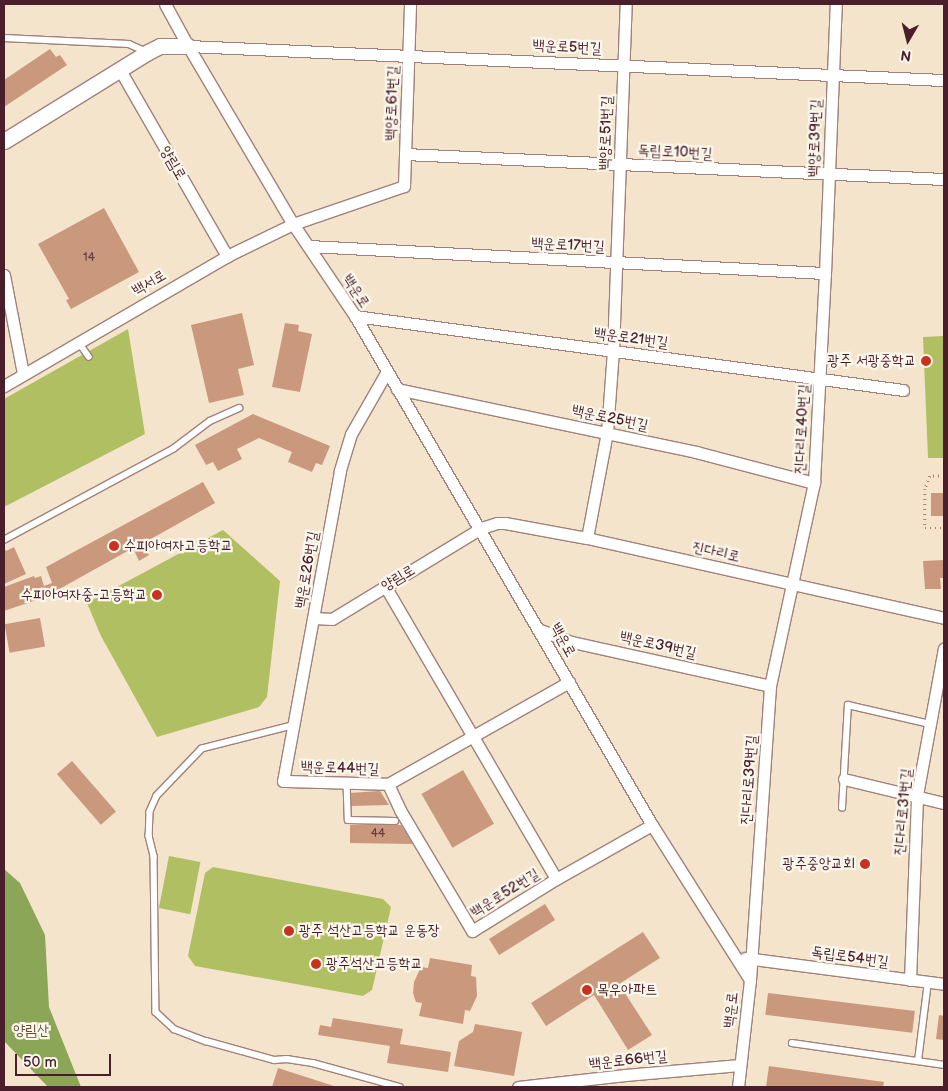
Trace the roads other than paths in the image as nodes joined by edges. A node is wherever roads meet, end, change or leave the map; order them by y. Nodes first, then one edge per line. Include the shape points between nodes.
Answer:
1 (166, 4) edge
2 (410, 4) edge
3 (626, 4) edge
4 (836, 4) edge
5 (4, 38) edge
6 (188, 46) junction
7 (148, 52) junction
8 (408, 55) junction
9 (624, 65) junction
10 (120, 70) junction
11 (832, 74) junction
12 (944, 80) edge
13 (4, 141) edge
14 (405, 154) junction
15 (620, 164) junction
16 (829, 174) junction
17 (944, 179) edge
18 (293, 224) junction
19 (309, 246) junction
20 (227, 256) junction
21 (616, 263) junction
22 (825, 273) junction
23 (4, 275) edge
24 (355, 316) junction
25 (78, 341) junction
26 (613, 351) junction
27 (89, 357) dead end
28 (386, 373) junction
29 (23, 374) junction
30 (820, 379) junction
31 (4, 386) edge
32 (397, 389) junction
33 (903, 390) dead end
34 (239, 408) dead end
35 (607, 432) junction
36 (814, 483) junction
37 (481, 528) junction
38 (587, 538) junction
39 (4, 540) edge
40 (794, 585) junction
41 (385, 586) junction
42 (314, 618) junction
43 (944, 618) edge
44 (540, 630) junction
45 (944, 648) edge
46 (569, 682) junction
47 (770, 686) junction
48 (930, 724) junction
49 (292, 726) junction
50 (473, 735) junction
51 (844, 779) junction
52 (283, 781) joint
53 (347, 783) junction
54 (388, 784) junction
55 (917, 795) junction
56 (944, 803) edge
57 (842, 808) dead end
58 (395, 821) dead end
59 (652, 825) junction
60 (556, 879) junction
61 (734, 956) junction
62 (752, 959) junction
63 (750, 980) junction
64 (910, 980) junction
65 (928, 982) junction
66 (944, 984) edge
67 (792, 1043) dead end
68 (918, 1061) junction
69 (740, 1065) junction
70 (944, 1065) edge
71 (400, 1087) edge
72 (518, 1087) edge
73 (738, 1087) edge

1 - 6 street, 백운로
2 - 8 street, 백양로61번길
3 - 9 street, 백양로51번길
4 - 11 street, 백양로39번길
5 - 7 lane via 128,44
6 - 7 main road via 160,46
6 - 8 street, 백운로5번길
6 - 18 street, 백운로
7 - 10 main road
8 - 9 street, 백운로5번길
8 - 14 street, 백양로61번길
9 - 11 street, 백운로5번길
9 - 15 street, 백양로51번길
10 - 13 main road
10 - 20 street, 양림로
11 - 12 street, 백운로5번길
11 - 16 street, 백양로39번길
14 - 15 street, 독립로10번길
14 - 18 street, 백양로61번길 via 404,186
15 - 16 street, 독립로10번길
15 - 21 street, 백양로51번길
16 - 17 street, 독립로10번길
16 - 22 street, 백양로39번길
18 - 19 street, 백운로
18 - 20 street, 백서로
19 - 21 street, 백운로17번길
19 - 24 street, 백운로
20 - 25 street, 백서로
21 - 22 street, 백운로17번길
21 - 26 street, 백양로51번길
22 - 30 street, 진다리로40번길
23 - 29 street
24 - 26 street, 백운로21번길
24 - 28 street, 백운로
25 - 27 lane
25 - 29 street, 백서로
26 - 30 street, 백운로21번길
26 - 35 street, 백양로51번길
28 - 32 street, 백운로
28 - 42 street, 백운로26번길 via 351,434 340,471
29 - 31 street, 백서로
30 - 33 street, 백운로21번길
30 - 36 street, 진다리로40번길
32 - 35 street, 백운로25번길
32 - 37 street, 백운로
34 - 39 lane via 210,421 172,449
35 - 36 street, 백운로25번길
35 - 38 street, 백양로51번길
36 - 40 street, 진다리로40번길
37 - 38 street, 진다리로 via 505,523
37 - 41 street, 양림로
37 - 44 street, 백운로
38 - 40 street, 진다리로
40 - 43 street, 진다리로
40 - 47 street, 진다리로39번길
41 - 42 street, 양림로 via 332,619
41 - 50 street
42 - 49 street, 백운로26번길
44 - 46 street, 백운로
44 - 47 street, 백운로39번길 via 572,642
45 - 48 street, 진다리로31번길
46 - 50 street, 백운로44번길
46 - 59 street, 백운로
47 - 62 street, 진다리로39번길
48 - 51 lane via 848,705
48 - 55 street, 진다리로31번길
49 - 52 street, 백운로26번길
49 - 71 lane via 202,749 157,796 150,812 149,836 154,856 156,1012 174,1029 206,1042 274,1060 313,1063
50 - 54 street, 백운로44번길
50 - 60 street, 백운로52번길
51 - 55 street
51 - 57 lane
52 - 53 street, 백운로44번길
53 - 54 street, 백운로44번길
53 - 58 lane via 348,820
54 - 60 street, 백운로52번길 via 472,931
55 - 56 street
55 - 64 street, 진다리로31번길
59 - 60 street, 백운로52번길
59 - 61 street, 백운로
61 - 62 street, 독립로54번길
61 - 63 street, 백운로
62 - 63 street, 진다리로39번길
62 - 64 street, 독립로54번길
63 - 69 street, 백운로
64 - 65 street, 독립로54번길
65 - 66 street, 독립로54번길
65 - 68 lane
67 - 68 lane
68 - 70 lane
69 - 72 street, 백운로66번길
69 - 73 street, 백운로

